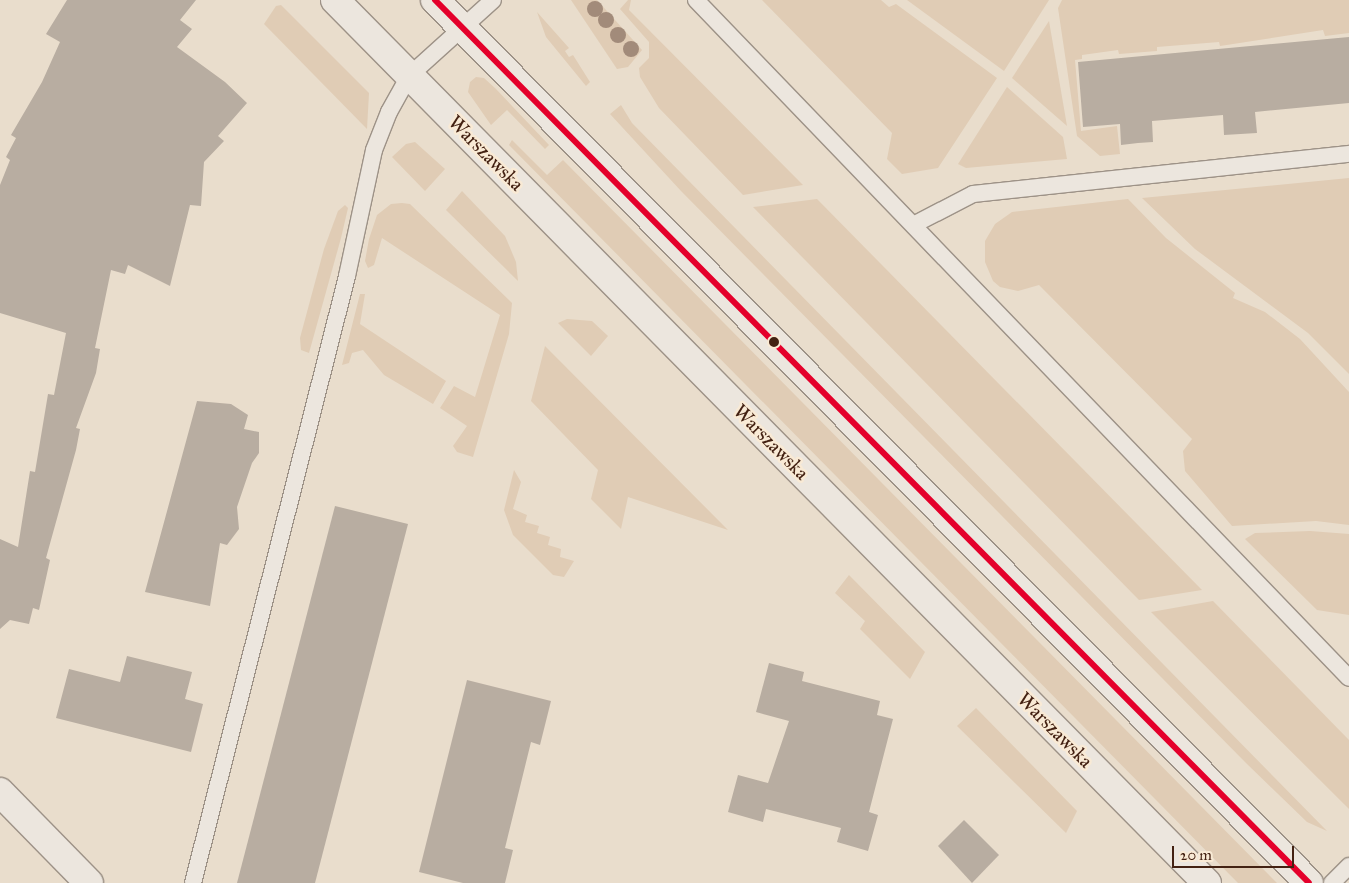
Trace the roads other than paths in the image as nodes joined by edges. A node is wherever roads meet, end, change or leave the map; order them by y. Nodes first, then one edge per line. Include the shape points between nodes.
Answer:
1 (335, 0) edge
2 (435, 0) edge
3 (493, 0) edge
4 (696, 0) edge
5 (463, 28) junction
6 (409, 76) junction
7 (1349, 154) edge
8 (915, 224) junction
9 (1346, 670) edge
10 (0, 792) edge
11 (1349, 866) edge
12 (89, 883) edge
13 (193, 883) edge
14 (1207, 883) edge
15 (1308, 883) edge
16 (1332, 883) edge

1 - 6 main road, Warszawska
2 - 5 main road
3 - 5 lane
4 - 8 lane
5 - 6 lane
5 - 15 main road
6 - 13 lane via 389,112 374,150 347,276
6 - 14 main road, Warszawska
7 - 8 lane via 973,194
8 - 9 lane
10 - 12 main road
11 - 16 lane

